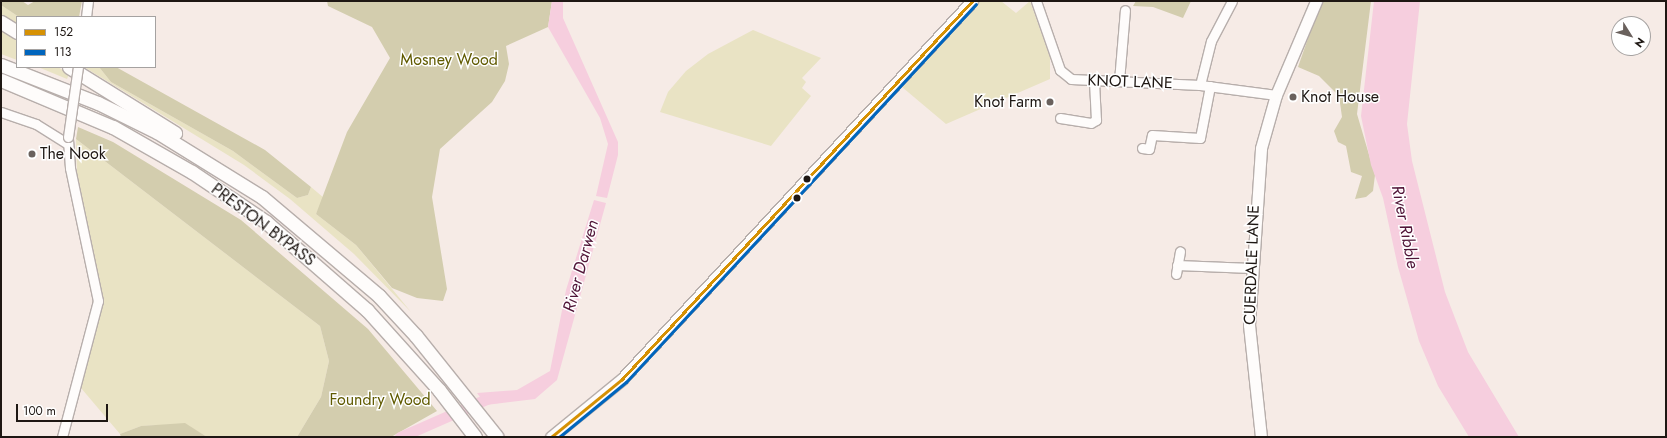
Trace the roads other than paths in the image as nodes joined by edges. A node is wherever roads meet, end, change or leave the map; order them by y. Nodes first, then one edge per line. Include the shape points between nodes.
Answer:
1 (88, 1) edge
2 (972, 1) edge
3 (1036, 1) edge
4 (1232, 1) edge
5 (1316, 1) edge
6 (1125, 10) dead end
7 (86, 16) edge
8 (1, 22) edge
9 (16, 31) edge
10 (1, 65) edge
11 (71, 68) edge
12 (78, 68) edge
13 (1, 80) edge
14 (1094, 81) junction
15 (1119, 81) junction
16 (1200, 85) junction
17 (1210, 86) junction
18 (1276, 95) junction
19 (1, 112) edge
20 (1060, 118) dead end
21 (68, 140) junction
22 (1142, 148) dead end
23 (1180, 251) dead end
24 (1251, 268) junction
25 (435, 358) junction
26 (62, 437) edge
27 (475, 437) edge
28 (497, 437) edge
29 (551, 437) edge
30 (1261, 437) edge

1 - 7 street
2 - 29 main road via 622,379
3 - 14 street, KNOT LANE via 1060,70 1071,79
4 - 16 street via 1211,41
5 - 18 main road, CUERDALE LANE
6 - 15 street
8 - 9 highway
10 - 25 highway via 98,103 157,132 229,174 315,239 379,296
11 - 25 highway via 230,166 310,224 400,306
12 - 21 street, bridge
13 - 27 highway, PRESTON BYPASS via 113,127 192,172 266,222 367,310 439,390
14 - 15 street, KNOT LANE
14 - 20 street via 1096,120 1091,123
15 - 16 street, KNOT LANE
16 - 17 street, KNOT LANE
17 - 18 street, KNOT LANE
17 - 22 street via 1200,138 1152,135 1149,149
18 - 24 main road, CUERDALE LANE via 1261,148
19 - 21 street via 36,124
21 - 26 street via 98,302
23 - 24 street via 1176,270
24 - 30 main road, CUERDALE LANE via 1249,325
25 - 28 highway

